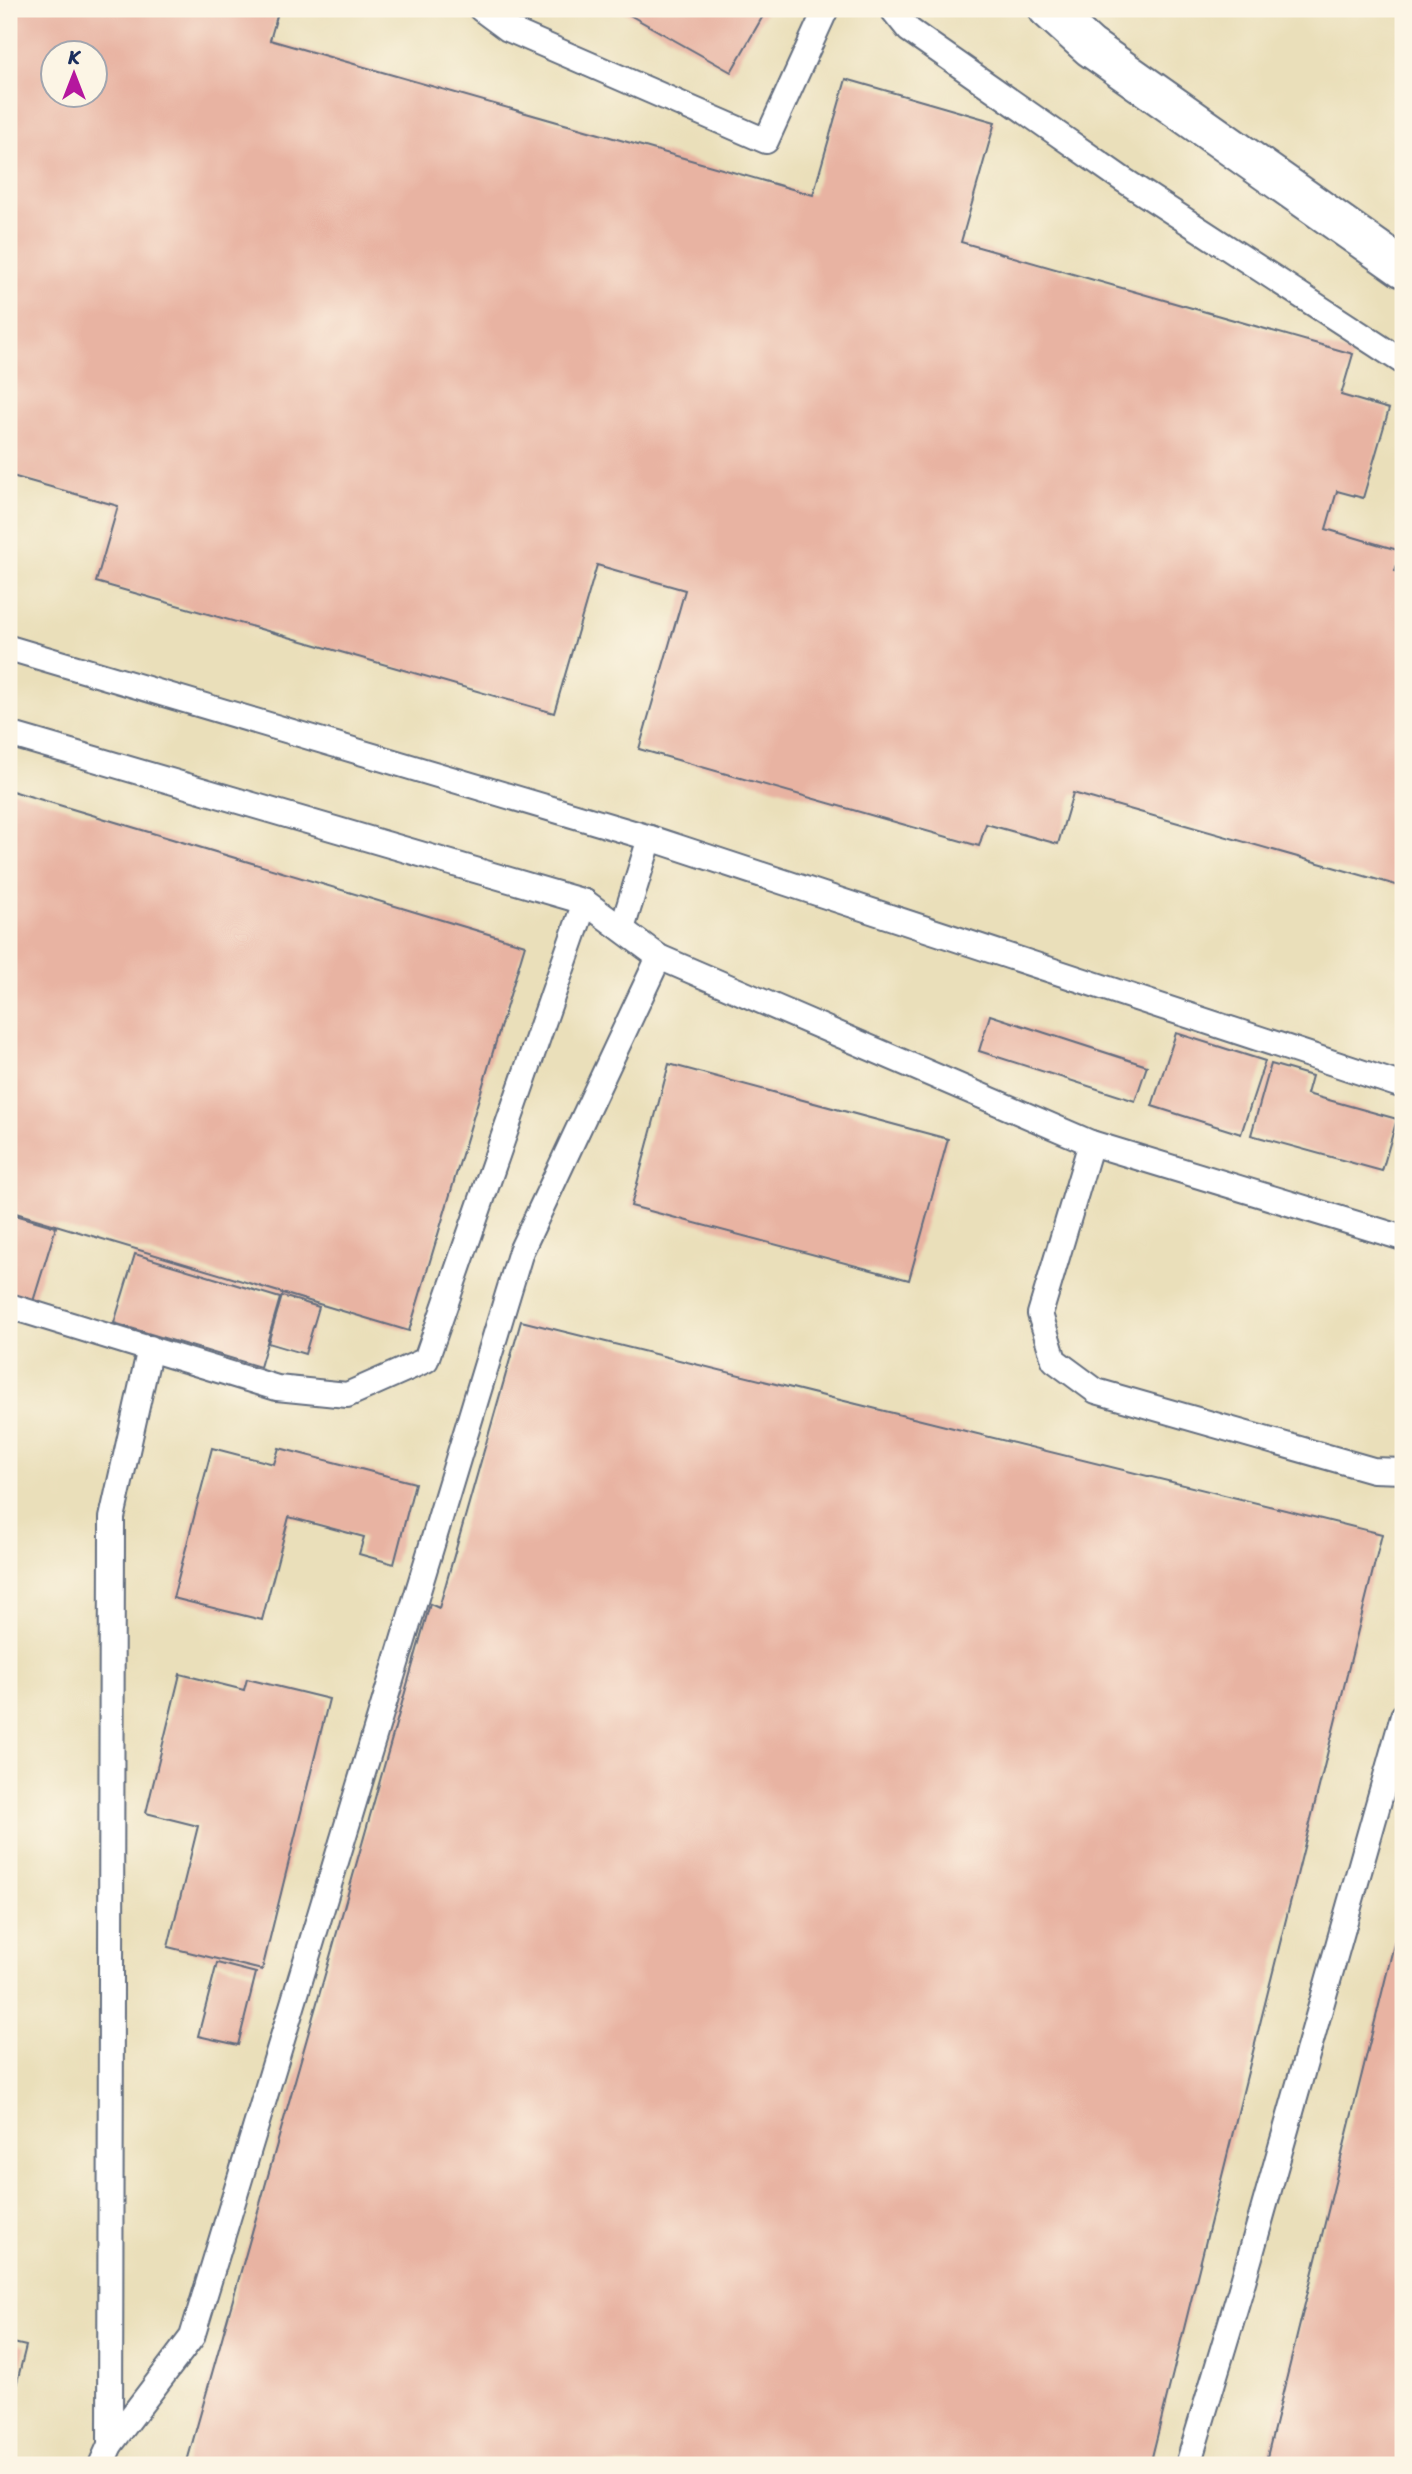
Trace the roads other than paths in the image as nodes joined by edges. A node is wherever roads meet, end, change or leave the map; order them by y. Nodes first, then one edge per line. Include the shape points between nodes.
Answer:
1 (481, 9) edge
2 (826, 9) edge
3 (892, 9) edge
4 (1048, 9) edge
5 (1403, 268) edge
6 (1403, 362) edge
7 (9, 648) edge
8 (9, 734) edge
9 (650, 838) junction
10 (584, 902) junction
11 (622, 929) junction
12 (659, 957) junction
13 (1403, 1086) edge
14 (1091, 1143) junction
15 (1403, 1238) edge
16 (9, 1306) edge
17 (150, 1348) junction
18 (1403, 1471) edge
19 (1403, 1716) edge
20 (105, 2455) edge
21 (1188, 2465) edge

1 - 2 lane via 508,29 766,141
3 - 6 lane via 909,30 1110,172
4 - 5 street via 1090,47
7 - 9 lane
8 - 10 lane
9 - 11 lane
9 - 13 lane
10 - 11 lane
10 - 17 lane via 426,1360 347,1395 277,1388
11 - 12 lane
12 - 14 lane
12 - 20 lane via 521,1251 192,2337
14 - 15 lane
14 - 18 lane via 1040,1314 1054,1360 1096,1391 1373,1469
16 - 17 lane
17 - 20 lane via 112,1518
19 - 21 lane

